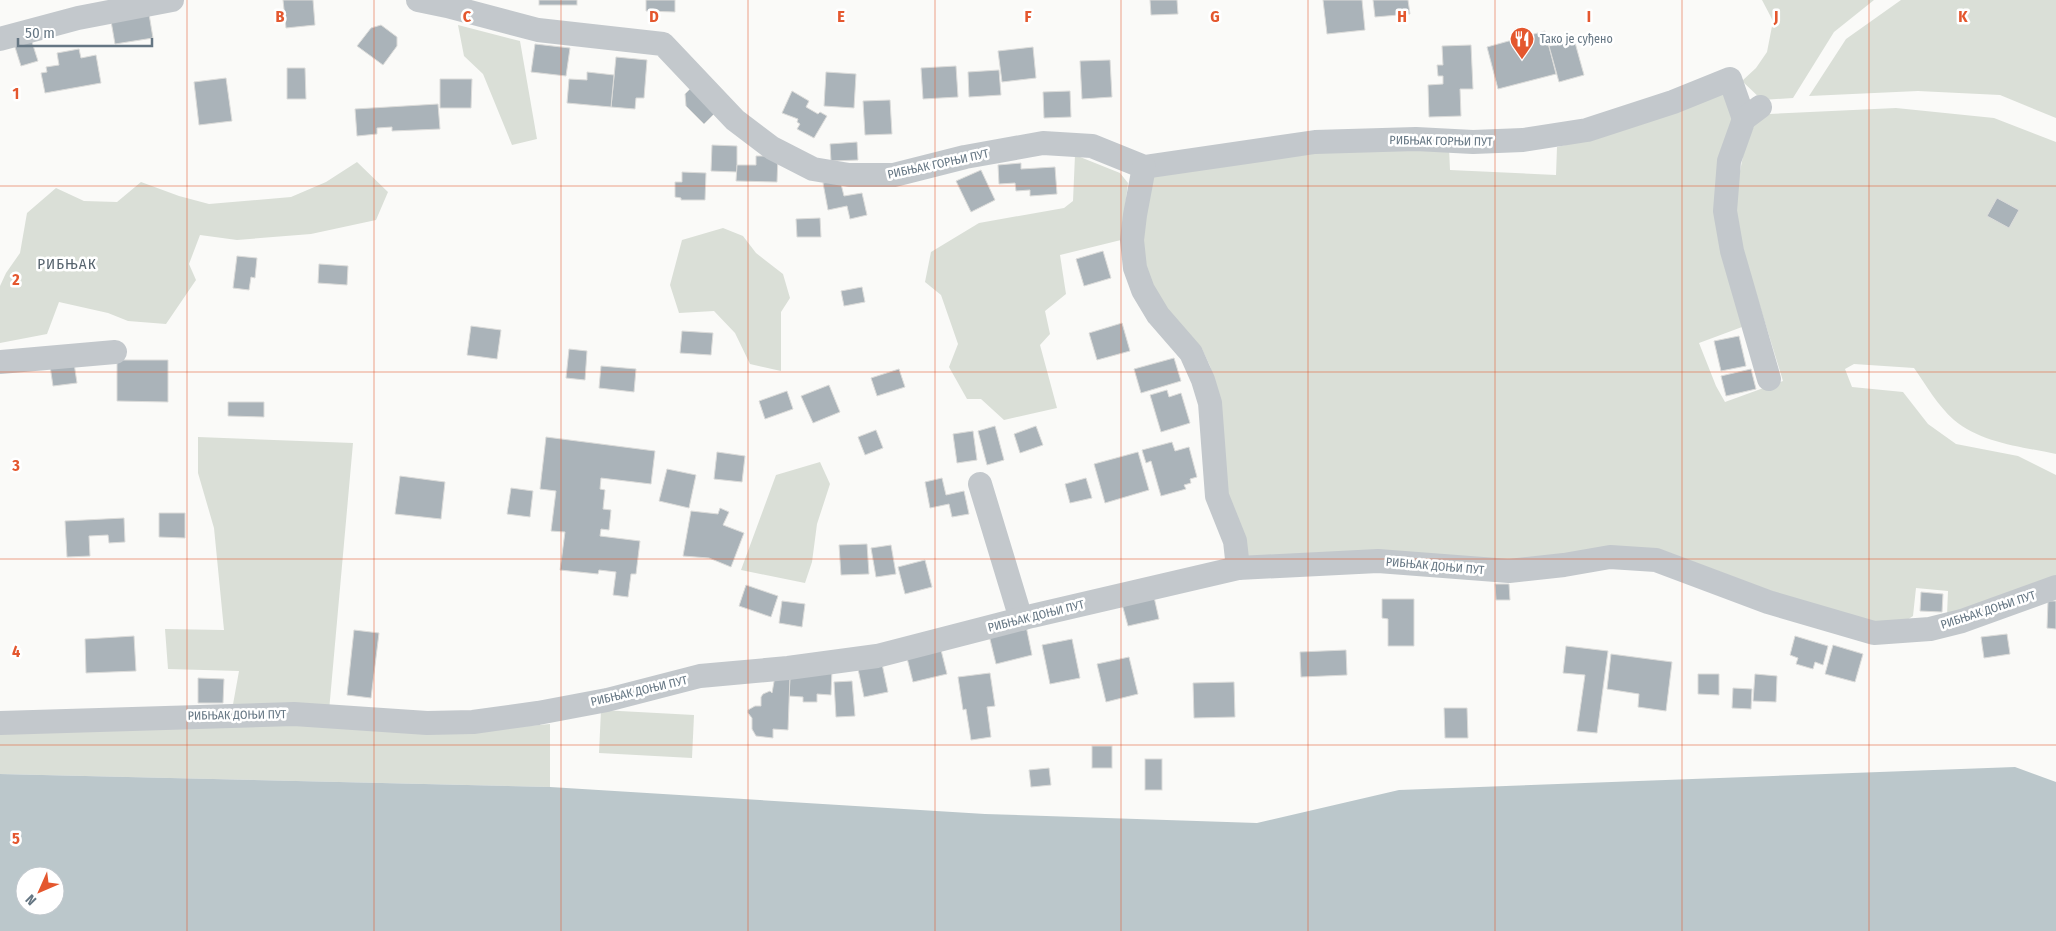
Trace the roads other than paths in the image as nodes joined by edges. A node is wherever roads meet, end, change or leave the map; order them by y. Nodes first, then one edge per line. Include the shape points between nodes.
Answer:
1 (172, 0) edge
2 (418, 0) edge
3 (0, 39) edge
4 (1144, 167) junction
5 (115, 352) dead end
6 (0, 362) edge
7 (1768, 379) dead end
8 (980, 484) dead end
9 (1238, 568) junction
10 (2056, 587) edge
11 (1021, 619) junction
12 (0, 723) edge

1 - 3 street via 78,18
2 - 4 street, РИБЊАК ГОРЊИ ПУТ via 538,30 663,44 736,120 772,148 813,168 850,175 894,175 964,157 1043,143 1092,146
4 - 7 street, РИБЊАК ГОРЊИ ПУТ via 1315,142 1523,140 1587,130 1730,79 1752,113 1730,161 1725,211 1732,251
4 - 9 street via 1134,215 1135,268 1158,315 1191,352 1203,380 1210,403 1217,496 1235,541
5 - 6 street
8 - 11 street
9 - 10 street, РИБЊАК ДОЊИ ПУТ via 1378,562 1509,571 1610,557 1656,560 1768,602 1874,633 1930,629 1962,621
9 - 11 street, РИБЊАК ДОЊИ ПУТ
11 - 12 street, РИБЊАК ДОЊИ ПУТ via 877,656 700,676 598,702 473,722 427,723 294,714

